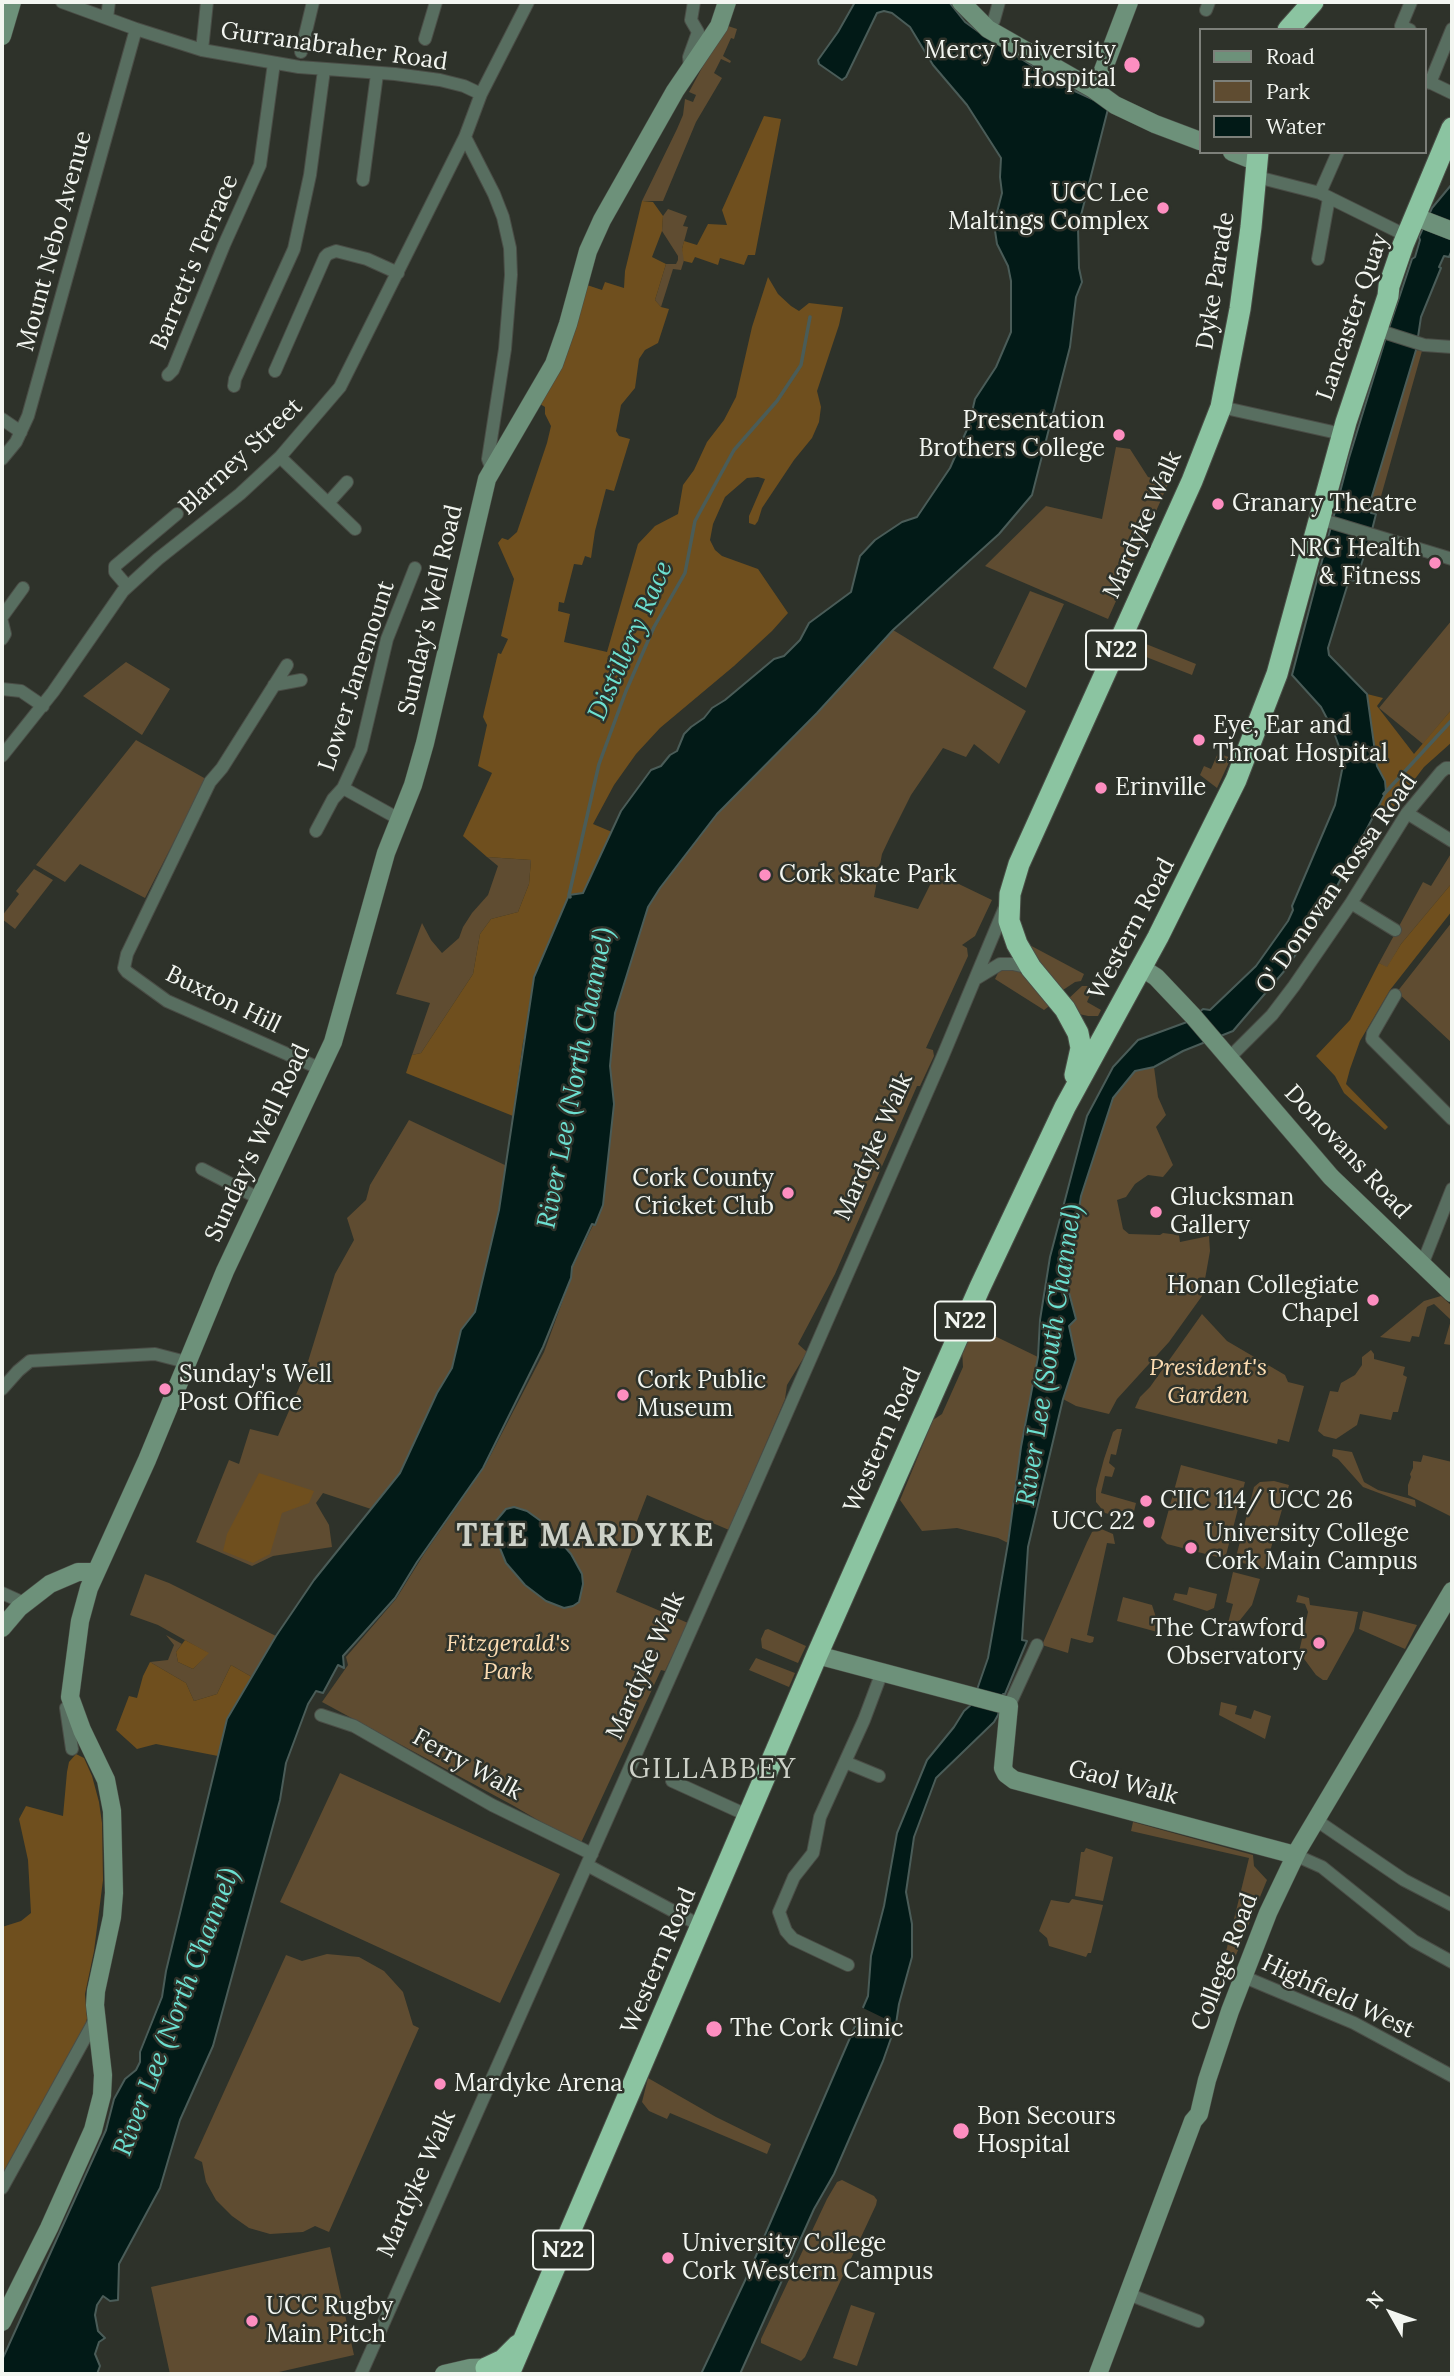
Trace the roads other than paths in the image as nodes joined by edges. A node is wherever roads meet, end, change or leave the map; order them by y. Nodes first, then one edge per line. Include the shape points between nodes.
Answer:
1 (12, 2) edge
2 (62, 2) edge
3 (109, 2) edge
4 (207, 2) edge
5 (313, 2) edge
6 (436, 2) edge
7 (528, 2) edge
8 (694, 2) edge
9 (727, 2) edge
10 (961, 2) edge
11 (999, 2) edge
12 (1129, 2) edge
13 (1411, 2) edge
14 (1308, 4) edge
15 (107, 18) junction
16 (1293, 28) edge
17 (1405, 28) edge
18 (136, 29) junction
19 (988, 29) junction
20 (1452, 29) edge
21 (2, 36) edge
22 (425, 39) dead end
23 (1449, 46) edge
24 (202, 50) junction
25 (301, 52) dead end
26 (274, 63) junction
27 (690, 66) junction
28 (324, 70) junction
29 (382, 74) junction
30 (1427, 81) edge
31 (1093, 89) junction
32 (1452, 93) edge
33 (481, 94) junction
34 (1452, 128) edge
35 (465, 136) junction
36 (1198, 140) edge
37 (1235, 154) edge
38 (1337, 154) edge
39 (1257, 164) edge
40 (363, 180) dead end
41 (1325, 195) junction
42 (1417, 225) junction
43 (1452, 231) edge
44 (1318, 259) dead end
45 (398, 273) junction
46 (1382, 332) junction
47 (1452, 347) edge
48 (275, 371) dead end
49 (167, 375) dead end
50 (233, 386) dead end
51 (1221, 407) junction
52 (2, 419) edge
53 (21, 432) junction
54 (1342, 434) junction
55 (280, 457) junction
56 (2, 459) edge
57 (492, 470) junction
58 (347, 482) dead end
59 (328, 502) junction
60 (177, 514) dead end
61 (1326, 521) junction
62 (355, 529) dead end
63 (1452, 559) edge
64 (415, 568) dead end
65 (127, 586) junction
66 (23, 588) dead end
67 (2, 620) edge
68 (2, 639) edge
69 (287, 664) dead end
70 (301, 680) dead end
71 (274, 685) junction
72 (2, 689) edge
73 (43, 706) junction
74 (2, 756) edge
75 (1452, 768) edge
76 (343, 788) junction
77 (1407, 813) junction
78 (399, 819) junction
79 (316, 831) dead end
80 (1452, 841) edge
81 (1010, 894) junction
82 (1351, 904) junction
83 (1395, 930) dead end
84 (1031, 968) junction
85 (1142, 968) junction
86 (977, 978) junction
87 (1395, 995) dead end
88 (1117, 1013) junction
89 (1070, 1018) junction
90 (1228, 1059) junction
91 (321, 1069) junction
92 (1065, 1107) junction
93 (1452, 1119) edge
94 (202, 1169) dead end
95 (1452, 1189) edge
96 (258, 1198) junction
97 (1422, 1265) junction
98 (1452, 1293) edge
99 (186, 1362) junction
100 (2, 1389) edge
101 (95, 1573) junction
102 (1452, 1591) edge
103 (2, 1593) edge
104 (24, 1603) junction
105 (2, 1628) edge
106 (1037, 1645) dead end
107 (817, 1655) junction
108 (882, 1672) junction
109 (71, 1704) junction
110 (1005, 1705) junction
111 (321, 1715) dead end
112 (72, 1749) dead end
113 (845, 1762) junction
114 (878, 1776) dead end
115 (672, 1781) dead end
116 (749, 1816) junction
117 (1316, 1819) junction
118 (1296, 1855) junction
119 (589, 1860) junction
120 (1452, 1905) edge
121 (703, 1927) junction
122 (1452, 1962) edge
123 (848, 1965) dead end
124 (1242, 1976) junction
125 (96, 2018) junction
126 (1452, 2076) edge
127 (2, 2188) edge
128 (1128, 2294) junction
129 (1198, 2320) dead end
130 (2, 2322) edge
131 (501, 2371) edge
132 (361, 2374) edge
133 (444, 2374) edge
134 (1098, 2374) edge

1 - 21 main road
2 - 15 street, Gurranabraher Road
3 - 15 street
4 - 24 street
5 - 25 street
6 - 22 street
7 - 33 street, Blarney Street
8 - 27 street via 691,20 698,32
9 - 27 main road, Sunday's Well Road via 719,26
10 - 19 main road
11 - 19 street
12 - 31 main road
13 - 17 street via 1401,26
14 - 16 highway
15 - 18 street, Gurranabraher Road
18 - 24 street, Gurranabraher Road
18 - 53 street, Mount Nebo Avenue
19 - 31 main road
20 - 23 street
23 - 30 street
24 - 26 street, Gurranabraher Road
26 - 28 street, Gurranabraher Road
26 - 49 street, Barrett's Terrace via 260,165
27 - 57 main road, Sunday's Well Road via 602,220 554,364
28 - 29 street, Gurranabraher Road
28 - 50 street via 310,174 293,249
29 - 33 street, Gurranabraher Road via 440,80
29 - 40 street
30 - 32 street
31 - 36 main road via 1115,105
33 - 35 street, Blarney Street
34 - 42 highway, N22
35 - 45 street, Blarney Street
35 - 57 street via 494,194 510,248 505,349 488,459
37 - 39 main road
38 - 41 street
39 - 41 street
39 - 51 highway, Dyke Parade / N22 via 1236,336
41 - 42 street
41 - 44 street
42 - 43 main road
42 - 46 highway, Lancaster Quay / N22 via 1389,286
45 - 48 street via 367,259 336,251 328,254
45 - 55 street, Blarney Street via 340,387
46 - 47 street via 1424,345
46 - 54 highway, Lancaster Quay / N22
51 - 54 street
51 - 81 highway, Mardyke Walk / N22 via 1019,864
52 - 53 street
53 - 56 street, Mount Nebo Avenue
54 - 61 highway, Western Road / N22
55 - 59 street
55 - 65 street, Blarney Street
57 - 78 main road, Sunday's Well Road via 480,504 425,743
58 - 59 street
59 - 62 street
60 - 65 street via 115,566
61 - 63 street
61 - 85 highway, Western Road / N22 via 1275,679 1236,780
64 - 76 street, Lower Janemount via 387,639 361,749
65 - 73 street, Blarney Street
66 - 67 street
67 - 68 street
69 - 71 street
70 - 71 street
71 - 91 street, Buxton Hill via 212,777 124,962 127,972 167,1001
72 - 73 street via 21,691
73 - 74 street, Blarney Street
75 - 77 street, O' Donovan Rossa Road via 1441,772
76 - 78 street
76 - 79 street, Lower Janemount
77 - 80 street
77 - 82 street, O' Donovan Rossa Road
78 - 91 main road, Sunday's Well Road
81 - 84 highway, Mardyke Walk / N22 via 1009,921
81 - 86 street, Mardyke Walk
82 - 83 street
82 - 90 street, O' Donovan Rossa Road via 1278,1007
84 - 86 street via 1004,963
84 - 89 highway, Mardyke Walk / N22
85 - 88 highway, Western Road / N22
85 - 90 main road, Donovans Road via 1156,976
86 - 119 street, Mardyke Walk
87 - 93 street via 1372,1039
88 - 89 highway via 1100,1021
88 - 92 highway, Western Road / N22
89 - 92 highway, N22 via 1081,1048
90 - 97 main road, Donovans Road via 1331,1177
91 - 96 main road, Sunday's Well Road
92 - 107 highway, Western Road / N22 via 980,1286
94 - 96 street
95 - 97 street
96 - 99 main road, Sunday's Well Road
97 - 98 main road, Donovans Road
99 - 100 street via 155,1354 30,1361
99 - 101 main road, Sunday's Well Road
101 - 104 main road via 82,1571 62,1578
101 - 109 main road, Sunday's Well Road via 80,1622
102 - 117 main road, College Road
103 - 104 street
104 - 105 main road
106 - 110 street, Gaol Walk
107 - 108 main road
107 - 116 highway, Western Road / N22
108 - 110 main road
108 - 113 street
109 - 112 street via 66,1709
109 - 125 main road, Sunday's Well Road via 106,1780 112,1811 114,1893 96,1991
110 - 118 main road, Gaol Walk via 1003,1768 1012,1778
111 - 119 street, Ferry Walk via 355,1726
113 - 114 street
113 - 123 street via 820,1817 813,1853 794,1877 779,1912 793,1938
115 - 116 street
116 - 121 highway, Western Road / N22
117 - 118 main road, College Road
117 - 120 street via 1404,1880
118 - 122 street via 1322,1867 1414,1941
118 - 124 main road, College Road
119 - 121 street, Ferry Walk
119 - 132 street, Mardyke Walk
121 - 131 highway, Western Road / N22 via 524,2339
124 - 126 street, Highfield West via 1354,2023
124 - 128 main road, College Road via 1199,2114
125 - 127 street
125 - 130 main road, Sunday's Well Road via 103,2075 98,2116
128 - 129 street
128 - 134 main road, College Road
131 - 133 main road, Western Road via 470,2368

